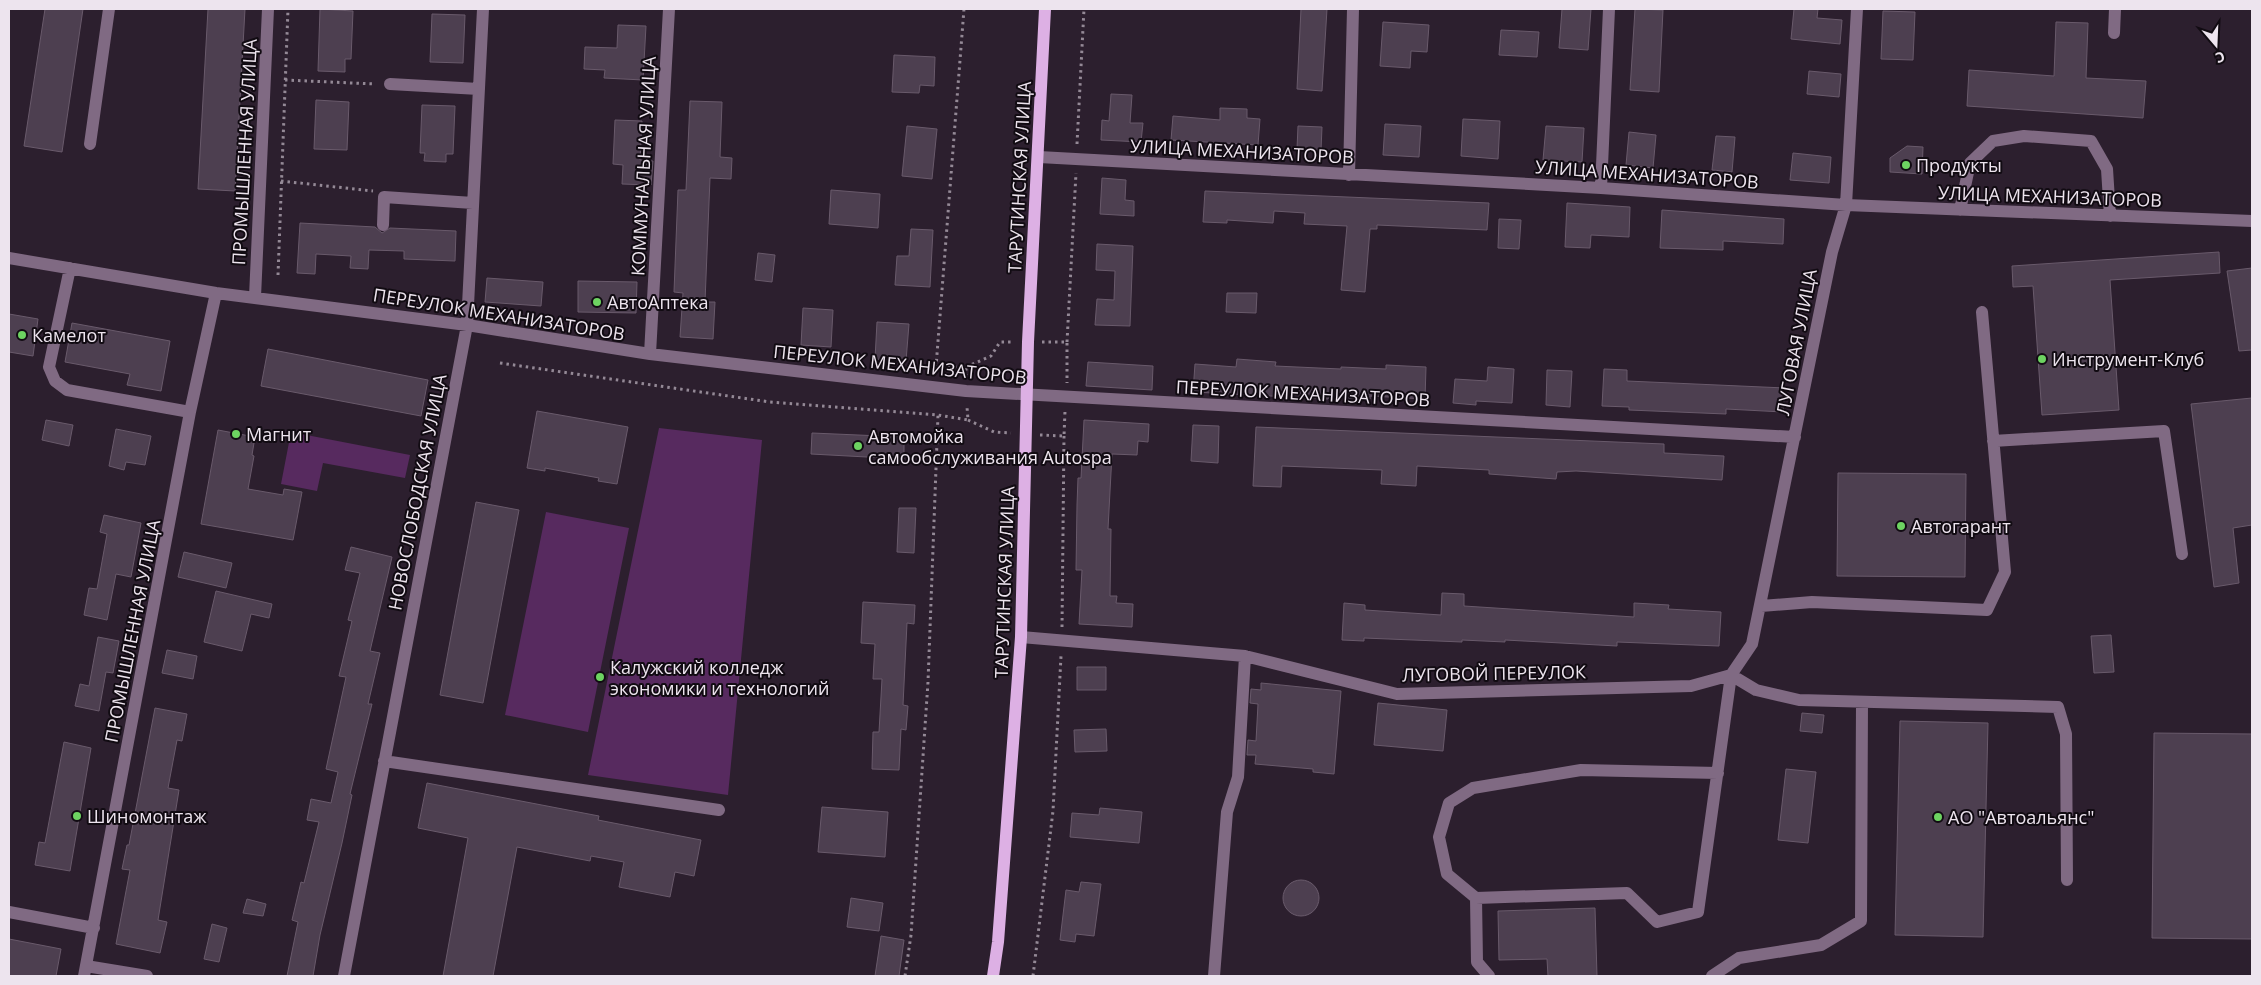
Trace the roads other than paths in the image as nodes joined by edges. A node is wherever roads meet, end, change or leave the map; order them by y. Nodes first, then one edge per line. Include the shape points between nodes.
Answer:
1 (110, 9) edge
2 (268, 9) edge
3 (483, 9) edge
4 (669, 9) edge
5 (1045, 9) edge
6 (1353, 9) edge
7 (1609, 9) edge
8 (1857, 9) edge
9 (2115, 9) edge
10 (2114, 33) dead end
11 (390, 84) road end
12 (479, 89) junction
13 (90, 144) dead end
14 (1039, 157) junction
15 (1349, 175) junction
16 (1601, 188) junction
17 (473, 203) junction
18 (1846, 205) junction
19 (1960, 210) junction
20 (2110, 216) junction
21 (2252, 221) edge
22 (383, 225) dead end
23 (9, 258) edge
24 (70, 268) junction
25 (216, 293) junction
26 (254, 297) junction
27 (1982, 312) dead end
28 (467, 325) junction
29 (650, 354) junction
30 (1028, 396) junction
31 (190, 412) junction
32 (1795, 437) junction
33 (1993, 441) junction
34 (2182, 554) dead end
35 (1761, 606) junction
36 (1021, 637) junction
37 (1245, 656) junction
38 (1731, 675) junction
39 (1862, 702) junction
40 (384, 761) junction
41 (1718, 773) junction
42 (719, 810) dead end
43 (2067, 880) dead end
44 (1476, 898) junction
45 (9, 912) edge
46 (94, 928) junction
47 (85, 971) edge
48 (147, 976) edge
49 (344, 976) edge
50 (993, 976) edge
51 (1214, 976) edge
52 (1489, 976) edge
53 (1712, 976) edge

1 - 13 street
2 - 26 street, ПРОМЫШЛЕННАЯ УЛИЦА
3 - 12 street, НОВОСЛОБОДСКАЯ УЛИЦА
4 - 29 street, КОММУНАЛЬНАЯ УЛИЦА
5 - 14 main road, ТАРУТИНСКАЯ УЛИЦА
6 - 15 street
7 - 16 street
8 - 18 street, ЛУГОВАЯ УЛИЦА
9 - 10 street
11 - 12 street
12 - 17 street, НОВОСЛОБОДСКАЯ УЛИЦА
14 - 15 street, УЛИЦА МЕХАНИЗАТОРОВ
14 - 30 main road, ТАРУТИНСКАЯ УЛИЦА
15 - 16 street, УЛИЦА МЕХАНИЗАТОРОВ
16 - 18 street, УЛИЦА МЕХАНИЗАТОРОВ
17 - 22 street via 384,198
17 - 28 street, НОВОСЛОБОДСКАЯ УЛИЦА
18 - 19 street, УЛИЦА МЕХАНИЗАТОРОВ
18 - 32 street, ЛУГОВАЯ УЛИЦА via 1832,252
19 - 20 street, УЛИЦА МЕХАНИЗАТОРОВ
19 - 20 street via 1970,163 1993,141 2024,136 2091,141 2107,169
20 - 21 street, УЛИЦА МЕХАНИЗАТОРОВ
23 - 24 street, ПЕРЕУЛОК МЕХАНИЗАТОРОВ
24 - 25 street, ПЕРЕУЛОК МЕХАНИЗАТОРОВ
24 - 31 street via 49,367 55,380 67,390
25 - 26 street, ПЕРЕУЛОК МЕХАНИЗАТОРОВ
25 - 31 street, ПРОМЫШЛЕННАЯ УЛИЦА
26 - 28 street, ПЕРЕУЛОК МЕХАНИЗАТОРОВ
27 - 33 street
28 - 29 street, ПЕРЕУЛОК МЕХАНИЗАТОРОВ
28 - 40 street, НОВОСЛОБОДСКАЯ УЛИЦА
29 - 30 street, ПЕРЕУЛОК МЕХАНИЗАТОРОВ
30 - 32 street, ПЕРЕУЛОК МЕХАНИЗАТОРОВ
30 - 36 main road, ТАРУТИНСКАЯ УЛИЦА
31 - 46 street, ПРОМЫШЛЕННАЯ УЛИЦА
32 - 35 street, ЛУГОВАЯ УЛИЦА
33 - 34 street via 2164,431
33 - 35 street via 2005,572 1988,610 1812,602
35 - 38 street, ЛУГОВАЯ УЛИЦА via 1752,644
36 - 37 street, ЛУГОВОЙ ПЕРЕУЛОК
36 - 50 main road, ТАРУТИНСКАЯ УЛИЦА
37 - 38 street, ЛУГОВОЙ ПЕРЕУЛОК via 1397,694 1691,686
37 - 51 street via 1238,777 1227,812
38 - 39 street via 1756,690 1799,700
38 - 41 street
39 - 43 street via 2058,707 2066,734
39 - 53 street via 1861,921 1821,945 1739,958
40 - 42 street
40 - 49 street, НОВОСЛОБОДСКАЯ УЛИЦА
41 - 44 street via 1698,912 1657,922 1627,893
41 - 44 street via 1581,770 1473,788 1449,803 1439,837 1447,874
44 - 52 street via 1477,962
45 - 46 street
46 - 47 street, ПРОМЫШЛЕННАЯ УЛИЦА
47 - 48 street

